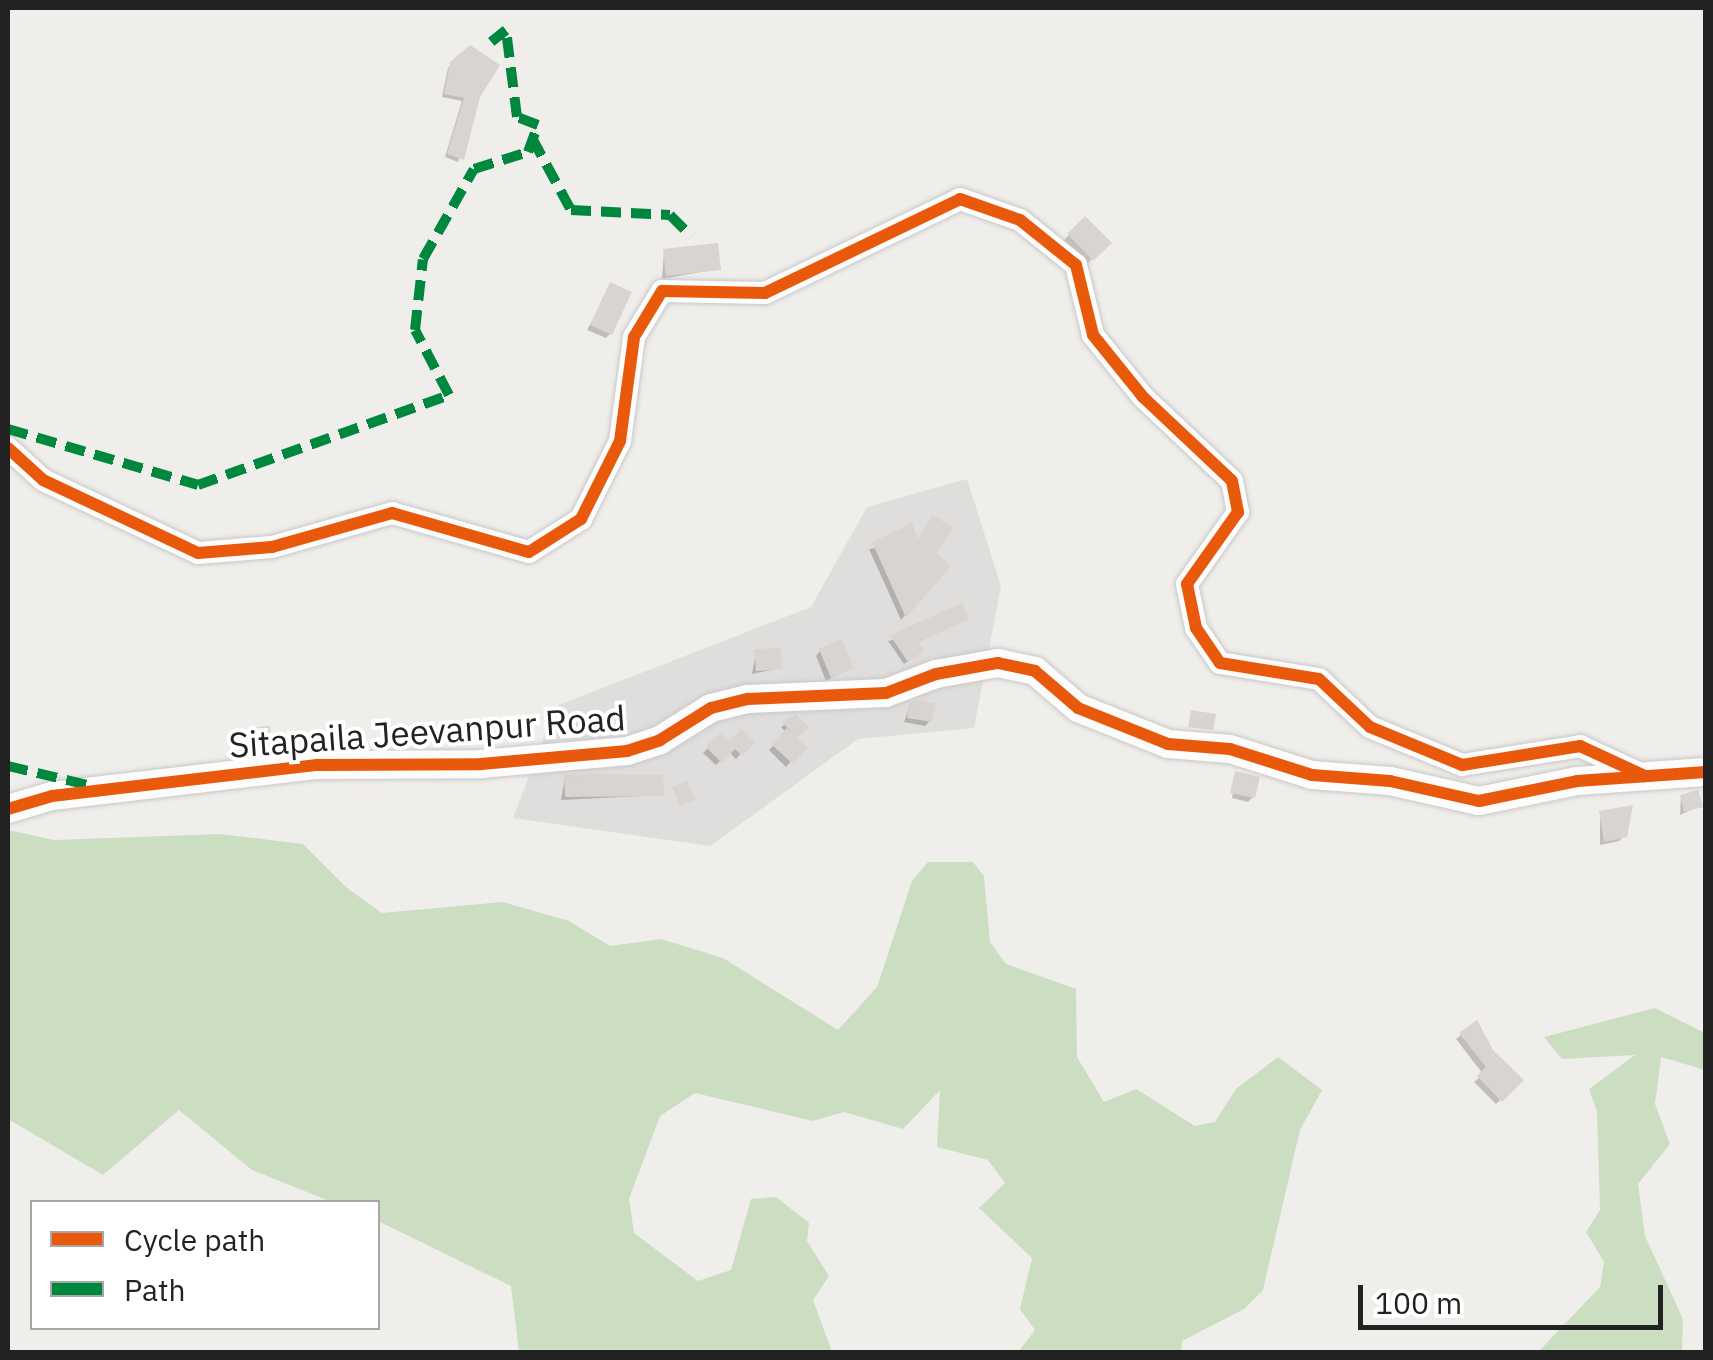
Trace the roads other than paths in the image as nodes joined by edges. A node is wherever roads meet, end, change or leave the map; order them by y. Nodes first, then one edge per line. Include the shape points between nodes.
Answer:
1 (8, 448) edge
2 (1706, 772) edge
3 (1645, 776) junction
4 (8, 809) edge

1 - 3 street via 43,480 198,554 272,547 392,513 529,552 582,519 620,441 634,337 662,291 764,293 960,199 1020,220 1076,265 1093,335 1143,397 1232,481 1238,512 1187,584 1196,628 1220,663 1319,679 1370,727 1462,765 1580,746
2 - 3 street, Sitapaila Jeevanpur Road
3 - 4 street, Sitapaila Jeevanpur Road via 1577,781 1479,801 1390,781 1312,775 1230,749 1168,744 1078,708 1035,671 998,663 936,674 886,693 748,699 711,708 660,740 627,751 481,764 317,765 52,796

